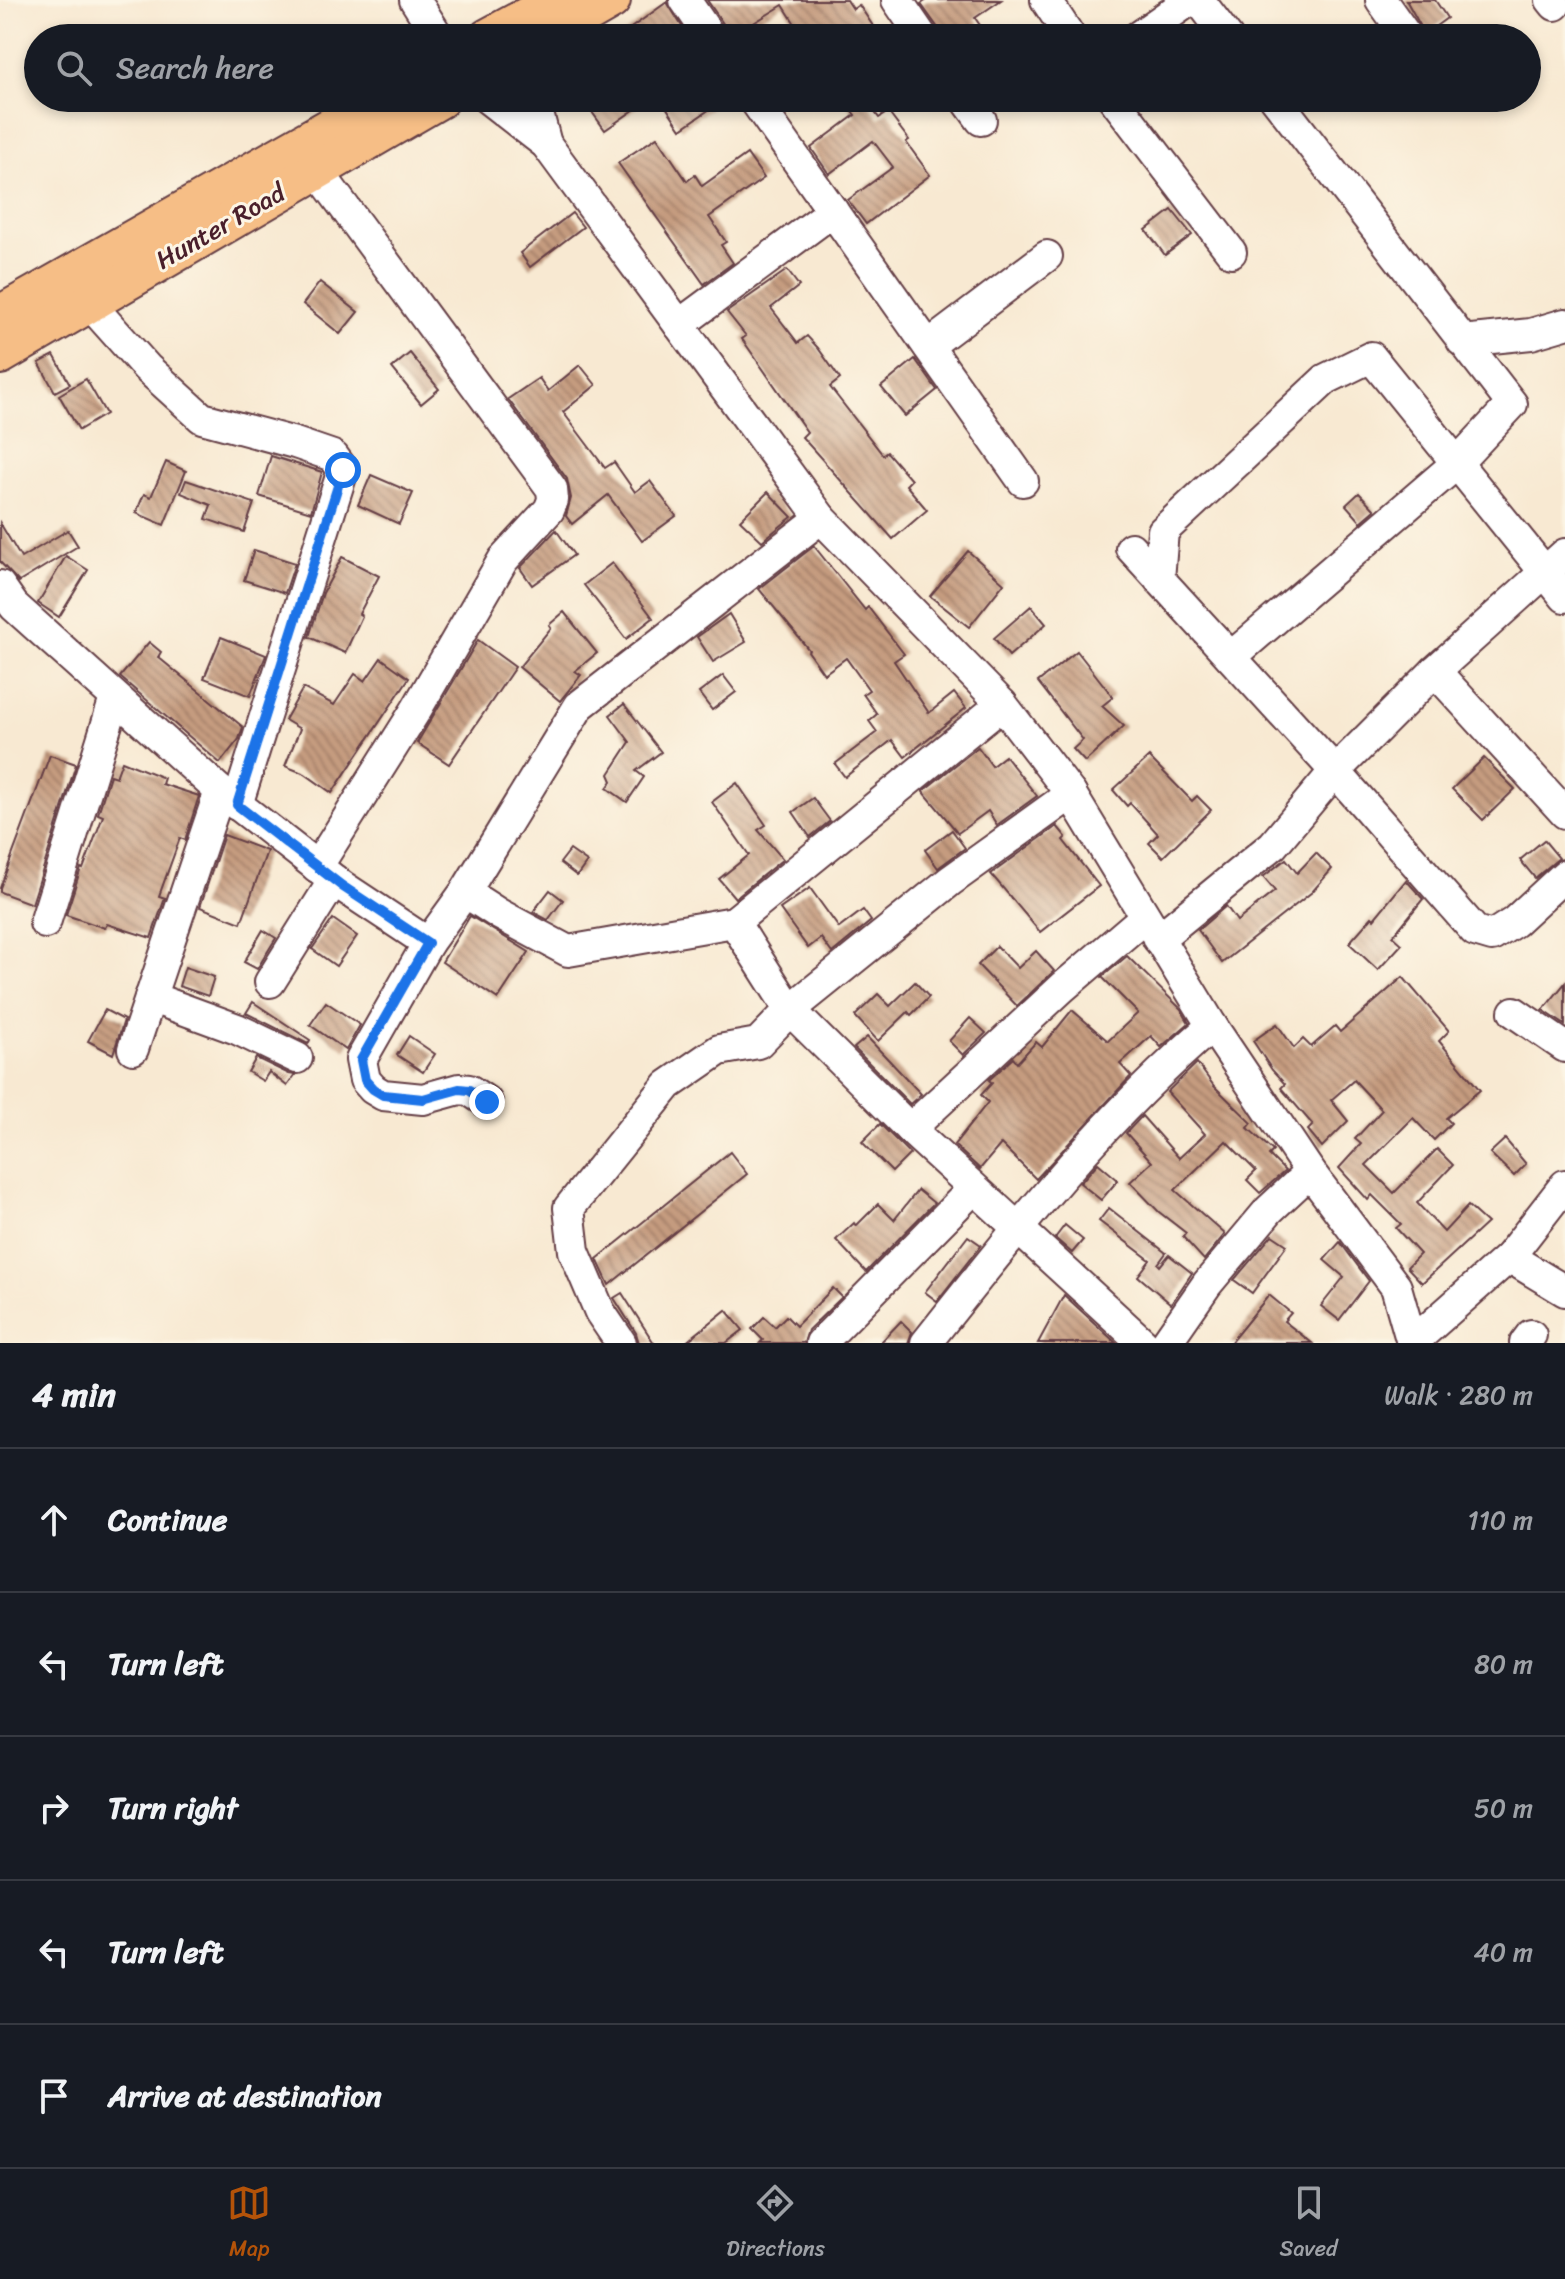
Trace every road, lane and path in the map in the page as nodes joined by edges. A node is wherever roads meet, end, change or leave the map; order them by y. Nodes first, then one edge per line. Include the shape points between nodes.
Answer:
1 (415, 0) edge
2 (558, 0) edge
3 (611, 0) edge
4 (685, 0) edge
5 (897, 0) edge
6 (1046, 0) edge
7 (1190, 0) edge
8 (1199, 0) edge
9 (1381, 0) edge
10 (430, 24) edge
11 (519, 24) edge
12 (569, 24) edge
13 (701, 24) edge
14 (913, 24) edge
15 (1062, 24) edge
16 (1156, 24) edge
17 (1217, 24) edge
18 (1398, 24) edge
19 (357, 112) edge
20 (417, 112) edge
21 (505, 112) edge
22 (538, 112) edge
23 (763, 112) edge
24 (1124, 112) edge
25 (1286, 112) edge
26 (546, 144) junction
27 (317, 170) junction
28 (833, 211) junction
29 (1231, 252) dead end
30 (1047, 256) dead end
31 (88, 302) junction
32 (0, 315) edge
33 (1565, 324) edge
34 (679, 325) junction
35 (1462, 341) junction
36 (928, 346) junction
37 (0, 355) edge
38 (1456, 464) junction
39 (1023, 481) dead end
40 (821, 518) junction
41 (1131, 548) dead end
42 (1554, 563) edge
43 (1159, 579) junction
44 (0, 589) edge
45 (1565, 597) edge
46 (1231, 657) junction
47 (1435, 671) junction
48 (115, 698) junction
49 (1002, 704) junction
50 (1335, 771) junction
51 (1071, 794) junction
52 (229, 798) junction
53 (1565, 813) edge
54 (326, 874) junction
55 (1565, 875) edge
56 (465, 892) junction
57 (734, 922) junction
58 (45, 923) dead end
59 (1152, 928) junction
60 (428, 943) junction
61 (270, 982) dead end
62 (150, 997) junction
63 (790, 1010) junction
64 (1514, 1012) dead end
65 (1212, 1026) junction
66 (1563, 1044) edge
67 (133, 1049) dead end
68 (297, 1058) dead end
69 (487, 1102) dead end
70 (910, 1129) junction
71 (1310, 1172) junction
72 (1565, 1185) edge
73 (973, 1189) junction
74 (1017, 1229) junction
75 (1509, 1257) junction
76 (1565, 1291) edge
77 (1424, 1340) edge
78 (621, 1343) edge
79 (821, 1343) edge
80 (926, 1343) edge
81 (1143, 1343) edge
82 (1166, 1343) edge

1 - 10 street
2 - 11 main road
3 - 12 main road
4 - 13 street
5 - 14 street
6 - 15 street
7 - 16 street
8 - 17 street
9 - 18 street
19 - 32 main road, Hunter Road
20 - 27 main road, Hunter Road
21 - 26 street
22 - 26 street
23 - 28 street
24 - 29 street
25 - 35 street
26 - 34 street
27 - 31 main road, Hunter Road
27 - 54 street via 552,489 553,500 503,560
28 - 34 street
28 - 36 street
30 - 36 street
31 - 37 main road, Hunter Road
31 - 52 street via 147,368 202,418 333,456 343,470
33 - 35 street via 1531,334
34 - 40 street
35 - 38 street via 1512,404
36 - 39 street
38 - 42 street
38 - 43 street via 1371,357 1326,379 1163,531
38 - 46 street
40 - 49 street
40 - 56 street via 579,706
41 - 43 street
42 - 45 street
42 - 47 street
43 - 46 street
44 - 48 street
46 - 50 street
47 - 50 street
47 - 53 street
48 - 52 street
48 - 58 street
49 - 51 street
49 - 57 street
50 - 55 street via 1475,931 1492,936
50 - 59 street via 1273,845
51 - 59 street
51 - 63 street via 950,881
52 - 54 street
52 - 62 street
54 - 60 street
54 - 61 street
56 - 57 street via 568,951
56 - 60 street
57 - 63 street
59 - 65 street
59 - 70 street via 1063,987
60 - 69 street via 361,1060 365,1080 383,1095 423,1099 459,1089
62 - 67 street
62 - 68 street
63 - 70 street
63 - 78 street via 758,1043 719,1050 668,1085 569,1208 574,1251 600,1312
64 - 66 street
65 - 71 street
65 - 74 street via 1132,1099
70 - 73 street
71 - 77 street via 1396,1287
71 - 82 street via 1269,1210
72 - 75 street
73 - 74 street
73 - 79 street
74 - 80 street
74 - 81 street
75 - 76 street
75 - 77 street

